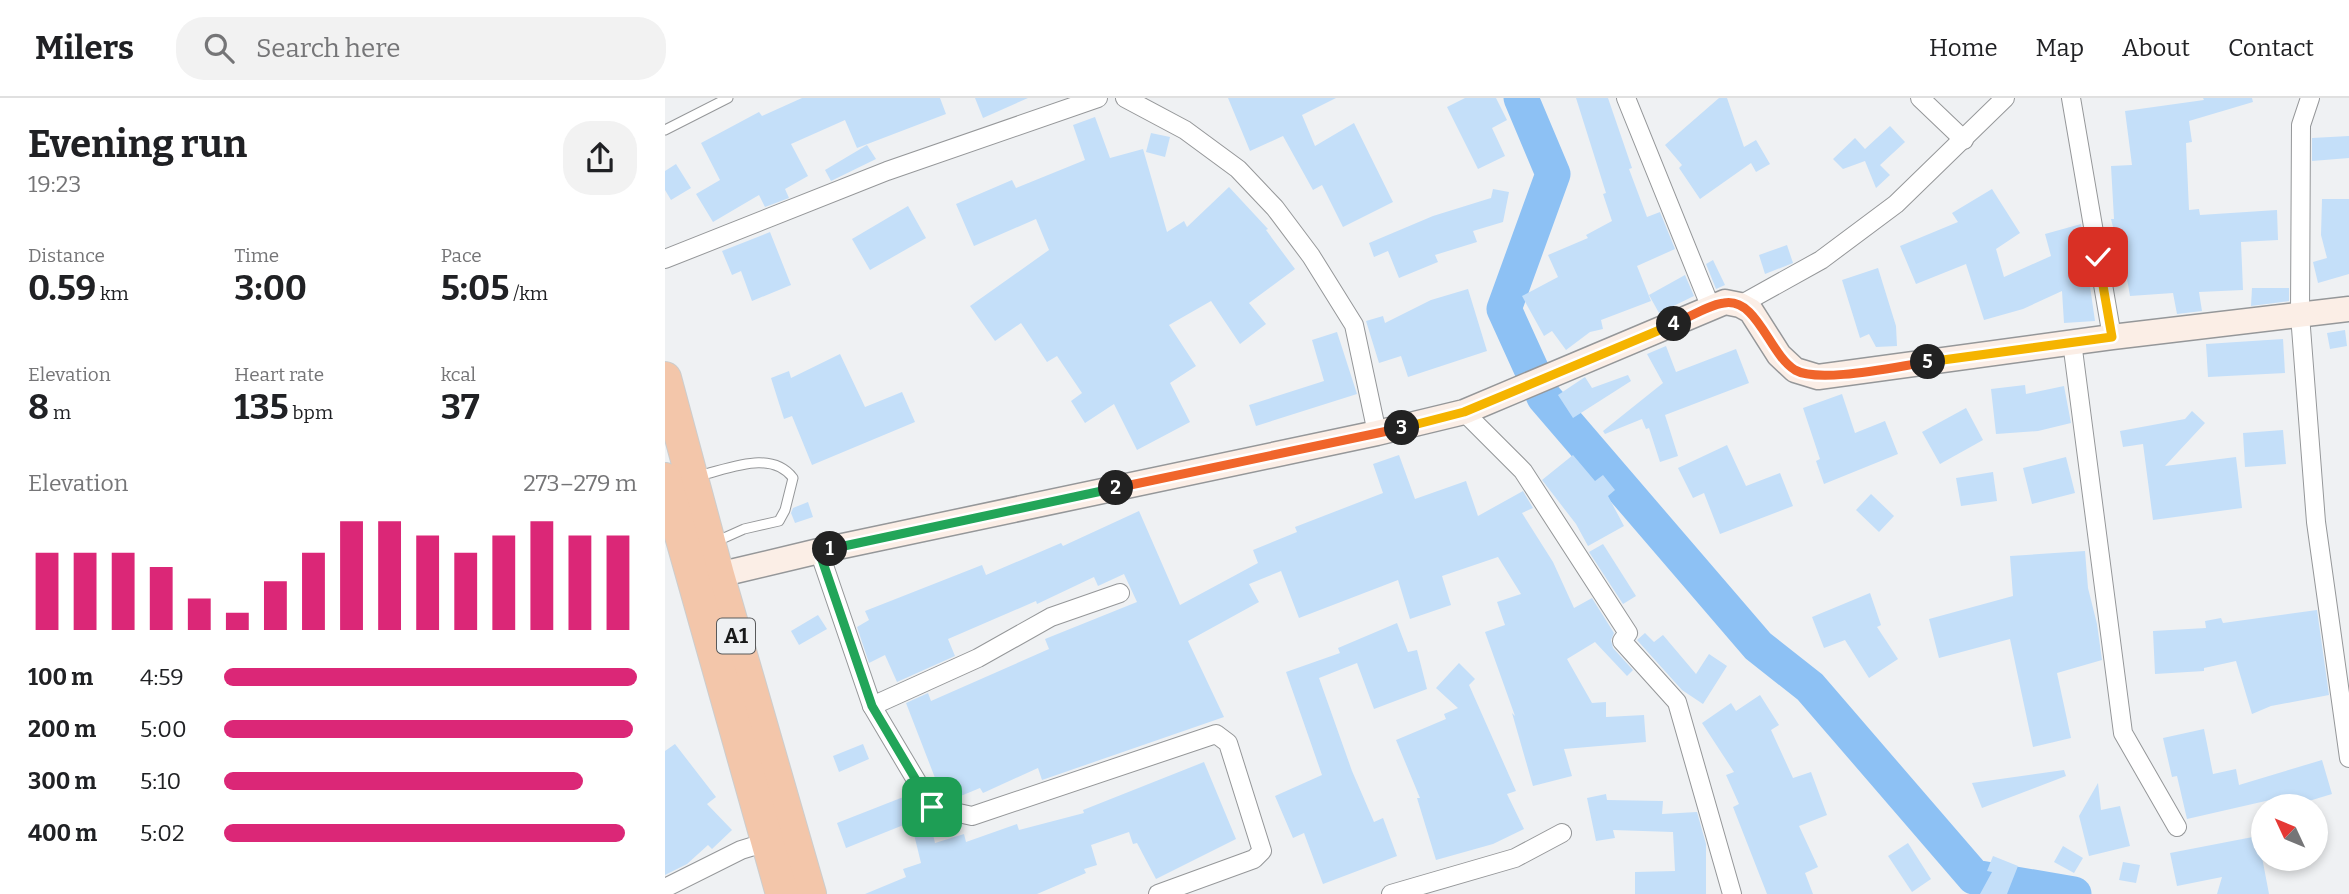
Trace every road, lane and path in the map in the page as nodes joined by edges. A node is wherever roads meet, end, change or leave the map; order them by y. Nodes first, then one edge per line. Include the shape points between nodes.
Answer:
1 (728, 98) edge
2 (1098, 98) edge
3 (1125, 98) edge
4 (1626, 98) edge
5 (1920, 98) edge
6 (2005, 98) edge
7 (2071, 98) edge
8 (2310, 98) edge
9 (665, 130) edge
10 (1964, 140) junction
11 (665, 259) edge
12 (1740, 304) junction
13 (1711, 308) junction
14 (2349, 309) edge
15 (2300, 314) junction
16 (2112, 337) junction
17 (2072, 342) junction
18 (665, 378) edge
19 (1474, 408) junction
20 (1377, 433) junction
21 (679, 478) edge
22 (670, 514) edge
23 (710, 544) junction
24 (819, 551) junction
25 (718, 575) junction
26 (1120, 593) dead end
27 (872, 706) junction
28 (2349, 758) edge
29 (2177, 827) dead end
30 (1562, 833) dead end
31 (767, 842) junction
32 (665, 888) edge
33 (782, 894) edge
34 (810, 894) edge
35 (1158, 894) edge
36 (1391, 894) edge
37 (1732, 894) edge

1 - 9 lane
2 - 11 street via 887,171
3 - 20 street via 1185,130 1238,169 1304,246 1354,326
4 - 13 street
5 - 10 street
6 - 10 street
7 - 16 street
8 - 15 street via 2301,125
10 - 12 street via 1885,212 1821,260
12 - 13 street via 1725,302
12 - 17 street via 1751,311 1779,355 1795,370 1818,377
13 - 19 street
14 - 15 street
15 - 16 street
15 - 28 street via 2316,522
16 - 17 street
17 - 29 street via 2123,733
18 - 21 highway, A1
19 - 20 street
19 - 37 street via 1523,471 1628,633 1622,641 1677,702
20 - 24 street
21 - 22 highway, A1
21 - 23 highway, A1
21 - 23 lane via 768,461 785,466 793,478 779,521
22 - 31 highway, A1
23 - 25 highway, A1
24 - 25 street
24 - 27 street
25 - 34 highway, A1
26 - 27 street via 1051,617 978,658
27 - 35 street via 932,807 972,816 1216,734 1228,743 1262,851 1254,859
30 - 36 street via 1515,858
31 - 32 street
31 - 33 highway, A1

